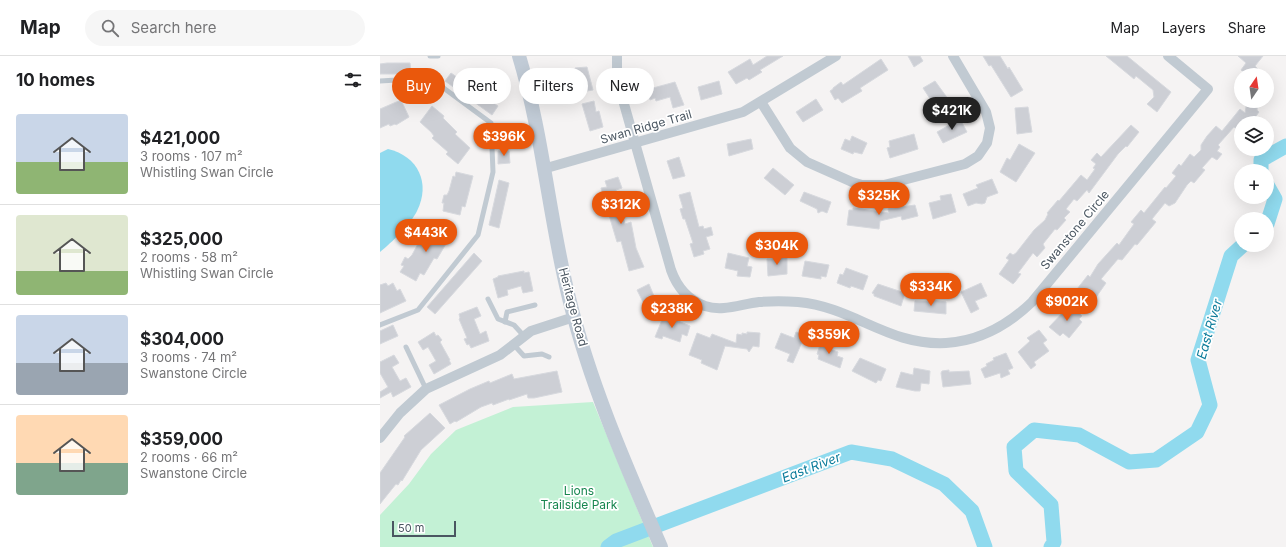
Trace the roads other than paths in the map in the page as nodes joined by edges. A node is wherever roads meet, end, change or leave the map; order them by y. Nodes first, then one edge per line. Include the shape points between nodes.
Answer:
1 (430, 56) edge
2 (438, 56) edge
3 (519, 56) edge
4 (617, 56) edge
5 (836, 56) edge
6 (953, 56) edge
7 (1168, 56) edge
8 (380, 81) edge
9 (761, 102) junction
10 (635, 144) junction
11 (543, 169) junction
12 (488, 299) dead end
13 (535, 305) dead end
14 (574, 317) junction
15 (505, 322) junction
16 (380, 325) edge
17 (524, 336) junction
18 (514, 345) junction
19 (406, 348) dead end
20 (549, 357) dead end
21 (426, 389) junction
22 (383, 427) edge
23 (380, 438) edge
24 (661, 547) edge

1 - 2 lane
3 - 11 main road, Heritage Road via 532,103
4 - 10 street, Swanstone Circle via 617,79
5 - 9 street, Swan Ridge Trail
6 - 9 street via 986,112 990,128 987,143 978,156 965,164 884,185 862,185 807,162 790,148
7 - 10 street, Swanstone Circle via 1208,89 1032,302 991,332 963,341 931,344 913,342 895,337 839,311 799,302 758,302 728,308 717,308 696,302 683,291 673,275
8 - 16 lane via 430,78 491,123 494,172 478,235 418,310
9 - 10 street, Swan Ridge Trail via 734,116
10 - 11 street, Swan Ridge Trail
11 - 14 main road, Heritage Road via 558,252
12 - 15 lane via 496,316
13 - 15 lane via 507,312
14 - 17 street via 538,328
14 - 24 main road, Heritage Road via 592,377
15 - 17 lane via 516,326
17 - 18 street
18 - 20 lane via 524,356 542,354
18 - 21 street via 500,355
19 - 21 lane
21 - 22 street
22 - 23 street

